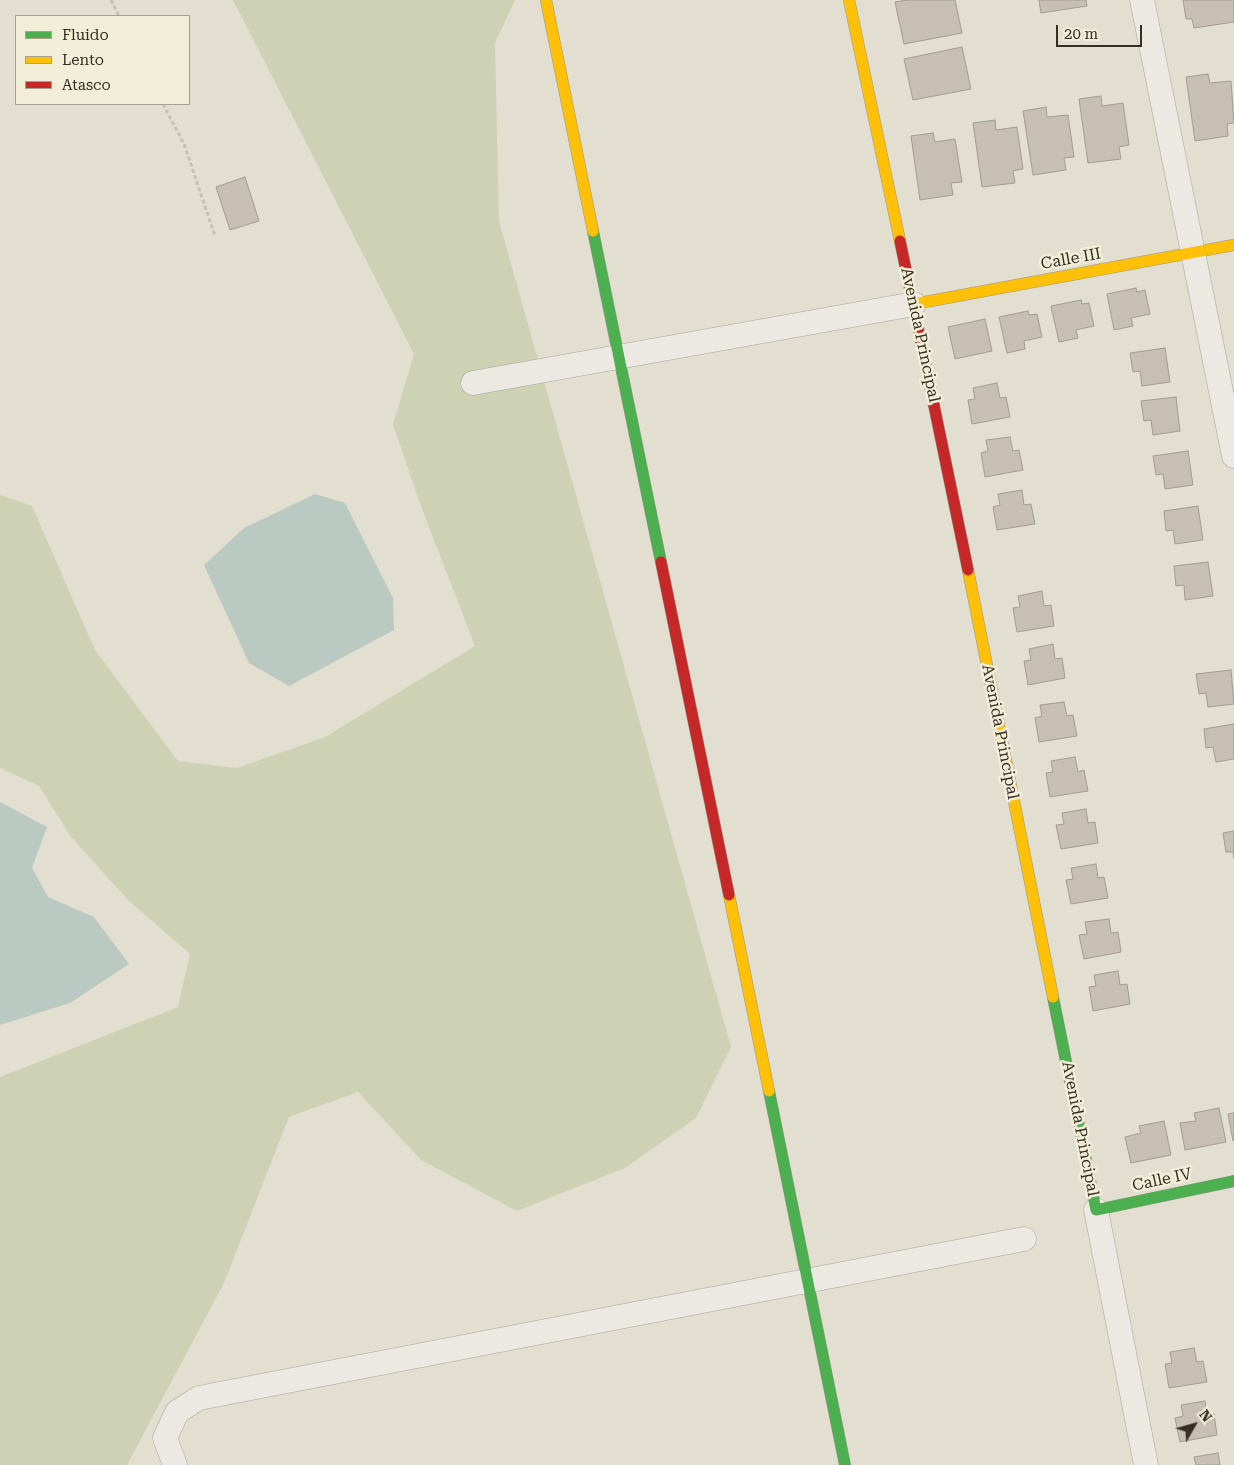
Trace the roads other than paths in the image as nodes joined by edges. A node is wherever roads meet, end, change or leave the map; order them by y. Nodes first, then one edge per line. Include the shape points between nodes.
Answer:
1 (546, 0) edge
2 (849, 0) edge
3 (1142, 0) edge
4 (1234, 245) edge
5 (1195, 253) junction
6 (914, 304) junction
7 (620, 358) junction
8 (473, 384) dead end
9 (1234, 456) edge
10 (1234, 1181) edge
11 (1096, 1210) junction
12 (1024, 1239) dead end
13 (808, 1281) junction
14 (175, 1465) edge
15 (845, 1465) edge
16 (1146, 1465) edge

1 - 7 street
2 - 6 street, Avenida Principal
3 - 5 street
4 - 5 street, Calle III
5 - 6 street, Calle III
5 - 9 street
6 - 7 street
6 - 11 street, Avenida Principal
7 - 8 street
7 - 13 street
10 - 11 street, Calle IV
11 - 16 street, Avenida Principal
12 - 13 street
13 - 14 street via 199,1398 177,1412 165,1438
13 - 15 street

